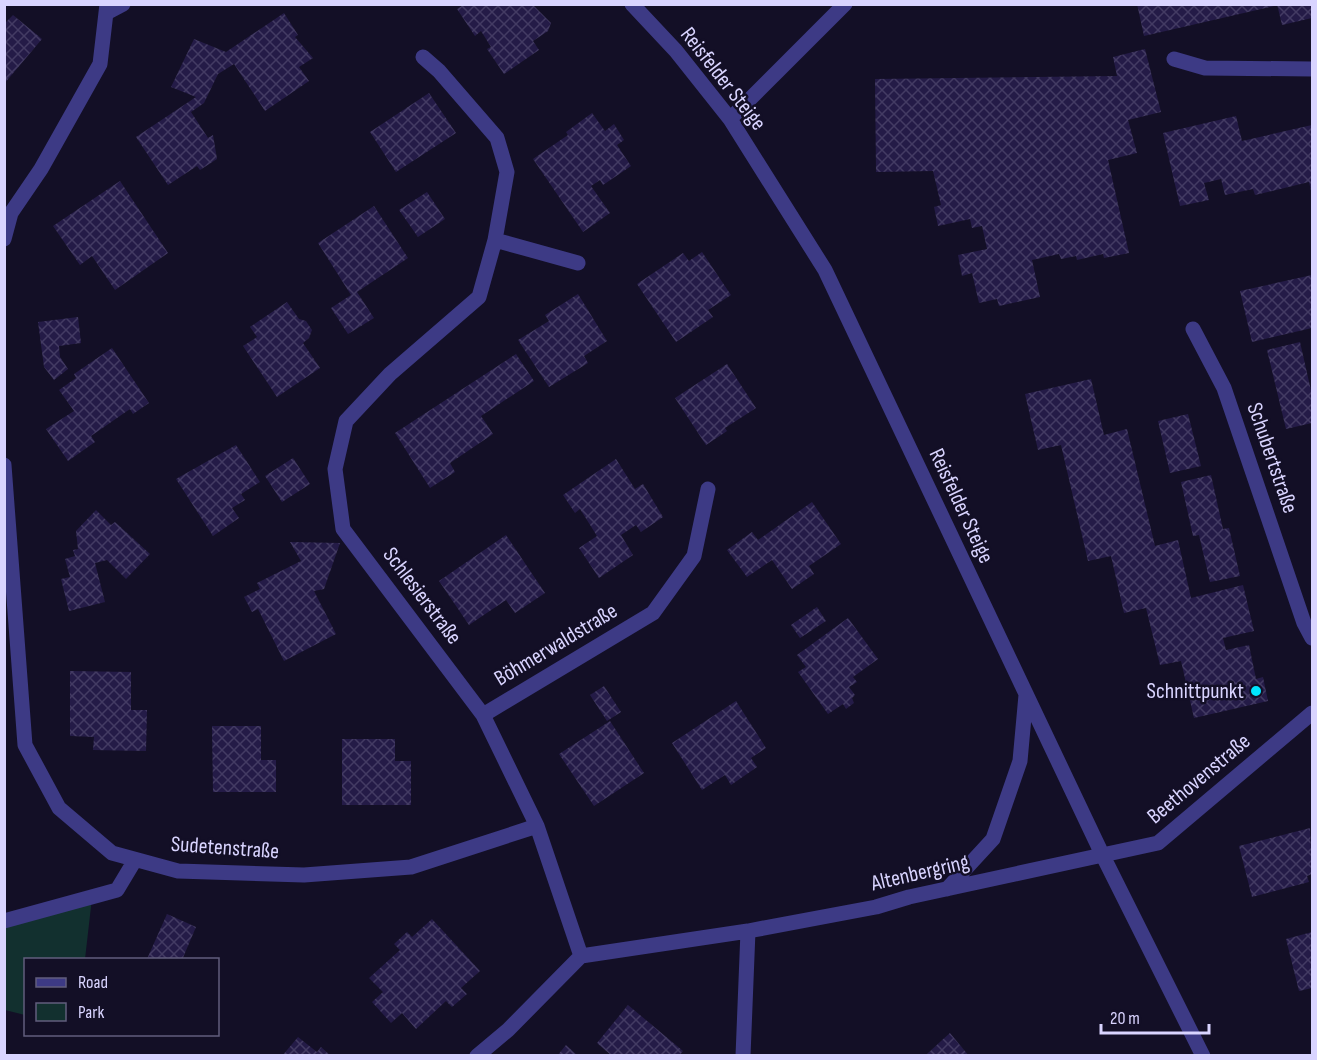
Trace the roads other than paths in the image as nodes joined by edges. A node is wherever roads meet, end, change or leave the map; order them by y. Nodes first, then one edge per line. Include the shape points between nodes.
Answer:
1 (123, 4) edge
2 (632, 4) edge
3 (845, 4) edge
4 (106, 9) edge
5 (423, 57) dead end
6 (1174, 59) dead end
7 (1312, 69) edge
8 (730, 118) junction
9 (4, 239) edge
10 (495, 240) junction
11 (578, 263) dead end
12 (1193, 329) dead end
13 (4, 465) edge
14 (708, 489) dead end
15 (1312, 638) edge
16 (1026, 695) junction
17 (1312, 712) edge
18 (483, 715) junction
19 (537, 826) junction
20 (1102, 854) junction
21 (135, 860) junction
22 (947, 890) junction
23 (4, 921) edge
24 (748, 931) junction
25 (581, 956) junction
26 (477, 1056) edge
27 (744, 1056) edge
28 (1203, 1056) edge

1 - 4 street
2 - 8 street, Reisfelder Steige
3 - 8 street
4 - 9 street via 100,64 41,169 11,213
5 - 10 street via 497,138 507,172
6 - 7 street via 1205,68
8 - 16 street, Reisfelder Steige via 825,270
10 - 11 street
10 - 18 street, Schlesierstraße via 479,297 390,374 346,422 335,469 343,529
12 - 15 street, Schubertstraße via 1224,388
13 - 21 street, Sudetenstraße via 25,745 59,808 112,853
14 - 18 street, Böhmerwaldstraße via 694,556 653,613
16 - 20 street, Reisfelder Steige
16 - 22 street via 1020,761 993,839
17 - 20 street, Beethovenstraße via 1158,843
18 - 19 street, Schlesierstraße
19 - 21 street, Sudetenstraße via 411,867 304,875 226,874 178,871
19 - 25 street, Schlesierstraße
20 - 22 street, Altenbergring
20 - 28 street, Reisfelder Steige
21 - 23 street via 117,890
22 - 24 street, Altenbergring
24 - 25 street, Altenbergring
24 - 27 street
25 - 26 street

